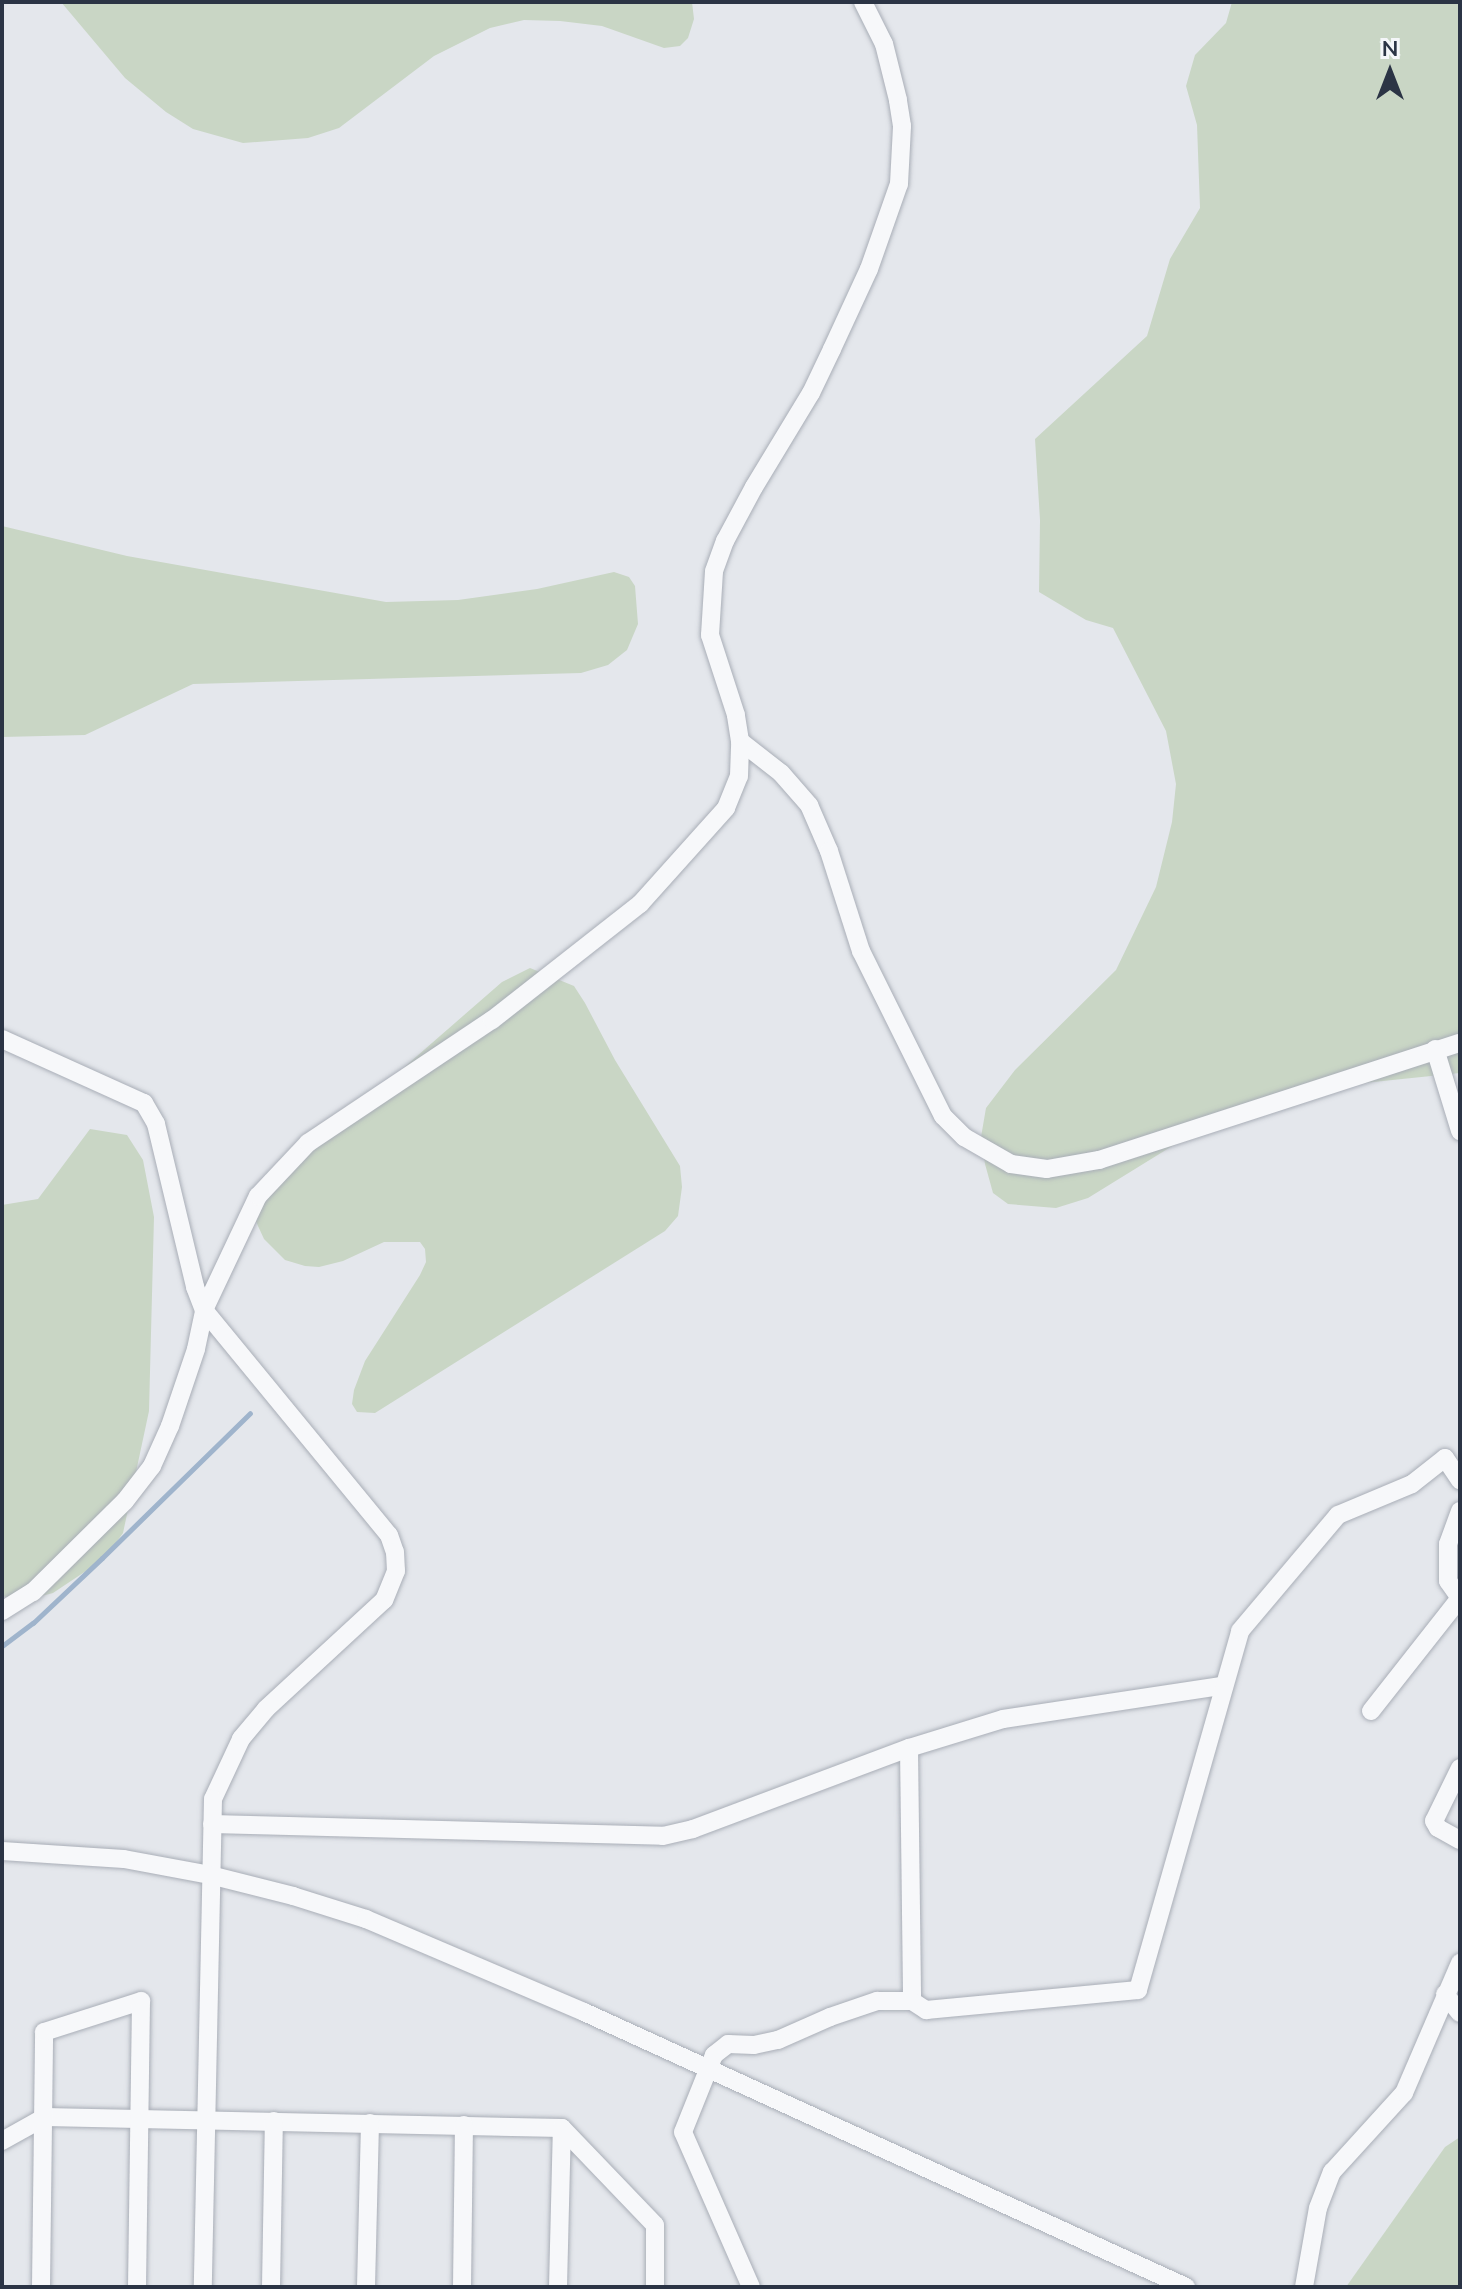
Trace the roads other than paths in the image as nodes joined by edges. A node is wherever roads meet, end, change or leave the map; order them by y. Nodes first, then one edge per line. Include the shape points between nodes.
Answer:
1 (863, 2) edge
2 (740, 741) junction
3 (2, 1039) edge
4 (1460, 1043) edge
5 (1435, 1049) junction
6 (1460, 1131) edge
7 (204, 1310) junction
8 (1460, 1480) edge
9 (1460, 1511) edge
10 (1460, 1598) edge
11 (2, 1611) edge
12 (1222, 1686) junction
13 (1371, 1711) dead end
14 (909, 1748) junction
15 (1460, 1768) edge
16 (212, 1824) junction
17 (1460, 1840) edge
18 (2, 1851) edge
19 (210, 1875) junction
20 (1460, 1963) edge
21 (1445, 1994) junction
22 (912, 2001) junction
23 (1460, 2013) edge
24 (708, 2069) junction
25 (45, 2117) junction
26 (140, 2119) junction
27 (207, 2120) junction
28 (274, 2121) junction
29 (370, 2123) junction
30 (464, 2125) junction
31 (562, 2128) junction
32 (2, 2141) edge
33 (41, 2287) edge
34 (137, 2287) edge
35 (203, 2287) edge
36 (271, 2287) edge
37 (366, 2287) edge
38 (462, 2287) edge
39 (558, 2287) edge
40 (655, 2287) edge
41 (751, 2287) edge
42 (1186, 2287) edge
43 (1304, 2287) edge

1 - 2 street via 884,44 898,100 899,184 869,269 811,393 754,487 714,571 710,635
2 - 5 street via 781,773 809,805 861,951 943,1116 982,1149 1011,1164 1047,1169 1099,1160
2 - 7 street via 739,776 726,808 678,866 640,904 492,1020 308,1143 258,1196
3 - 7 street via 144,1103 156,1124
4 - 5 street
5 - 6 street
7 - 11 street via 192,1362 152,1466 125,1501 33,1592
7 - 16 street via 389,1535 396,1571 384,1600 266,1709 241,1739 213,1799
8 - 12 street via 1445,1458 1412,1484 1338,1515 1240,1631
9 - 10 street via 1448,1544 1448,1581
10 - 13 street
12 - 14 street via 1003,1719
12 - 22 street via 1138,1990 926,2010
14 - 16 street via 663,1836
14 - 22 street
15 - 17 street via 1434,1821
16 - 19 street
18 - 19 street via 124,1859
19 - 24 street via 366,1919
19 - 27 street
20 - 21 street
21 - 23 street
21 - 43 street via 1404,2093 1332,2172 1318,2208
22 - 24 street via 877,2001 778,2040 728,2044 714,2055
24 - 41 street via 683,2132
24 - 42 street
25 - 26 street
25 - 26 street via 44,2032 141,2001
25 - 32 street
25 - 33 street
26 - 27 street
26 - 34 street
27 - 28 street
27 - 35 street
28 - 29 street
28 - 36 street
29 - 30 street
29 - 37 street
30 - 31 street
30 - 38 street
31 - 39 street
31 - 40 street via 655,2225

